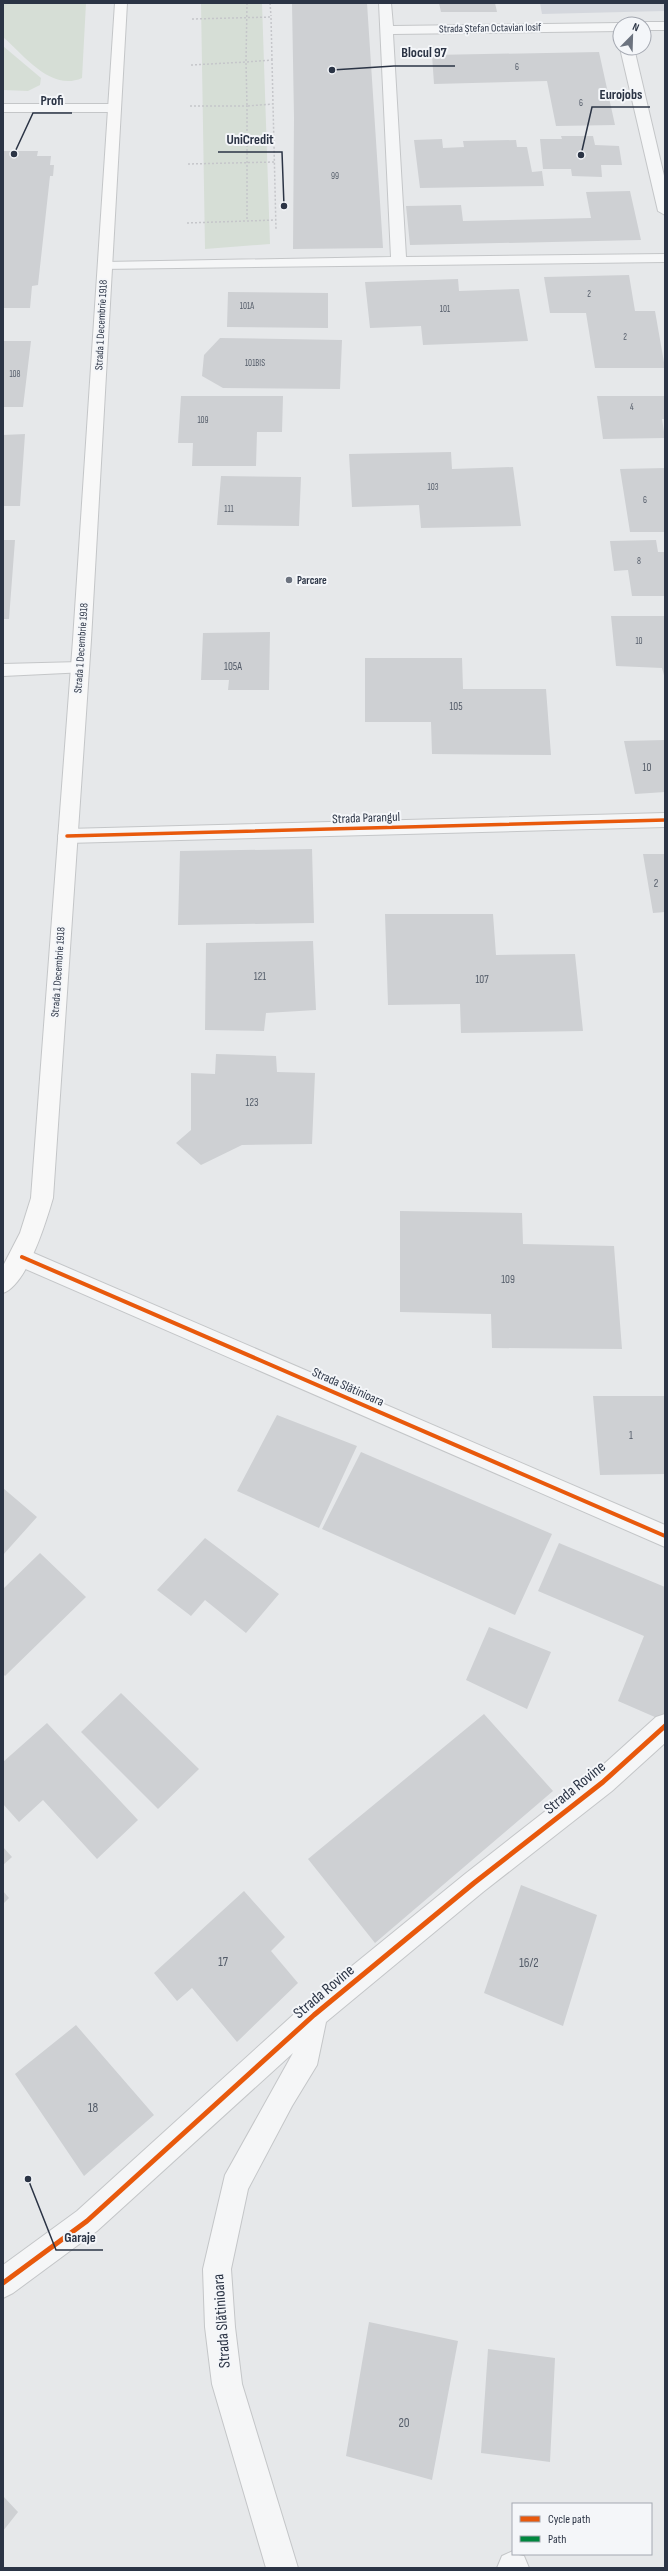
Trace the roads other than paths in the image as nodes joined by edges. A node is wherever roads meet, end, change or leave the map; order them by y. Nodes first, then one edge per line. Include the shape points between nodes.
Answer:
1 (121, 3) edge
2 (385, 3) edge
3 (652, 26) edge
4 (665, 26) edge
5 (612, 27) edge
6 (386, 30) junction
7 (629, 56) edge
8 (3, 108) edge
9 (114, 108) junction
10 (665, 211) edge
11 (665, 258) edge
12 (399, 262) junction
13 (105, 266) junction
14 (80, 668) junction
15 (3, 670) edge
16 (665, 820) edge
17 (68, 836) junction
18 (22, 1257) junction
19 (3, 1284) edge
20 (665, 1536) edge
21 (665, 1726) edge
22 (314, 2015) junction
23 (3, 2283) edge
24 (282, 2568) edge

1 - 9 main road, Strada 1 Decembrie 1918
2 - 6 street
3 - 4 street
5 - 6 street, Strada Ștefan Octavian Iosif
6 - 12 street
7 - 10 street
8 - 9 street
9 - 13 main road, Strada 1 Decembrie 1918
11 - 12 street
12 - 13 street
13 - 14 main road, Strada 1 Decembrie 1918
14 - 15 street
14 - 17 main road, Strada 1 Decembrie 1918
16 - 17 street, Strada Parangul
17 - 18 main road, Strada 1 Decembrie 1918 via 42,1198 35,1226
18 - 19 main road, Strada 1 Decembrie 1918
18 - 20 street, Strada Slătinioara
21 - 22 street, Strada Rovine via 603,1782 474,1883
22 - 23 street, Strada Rovine via 87,2221
22 - 24 street, Strada Slătinioara via 307,2055 282,2096 235,2185 217,2269 220,2327 227,2384

